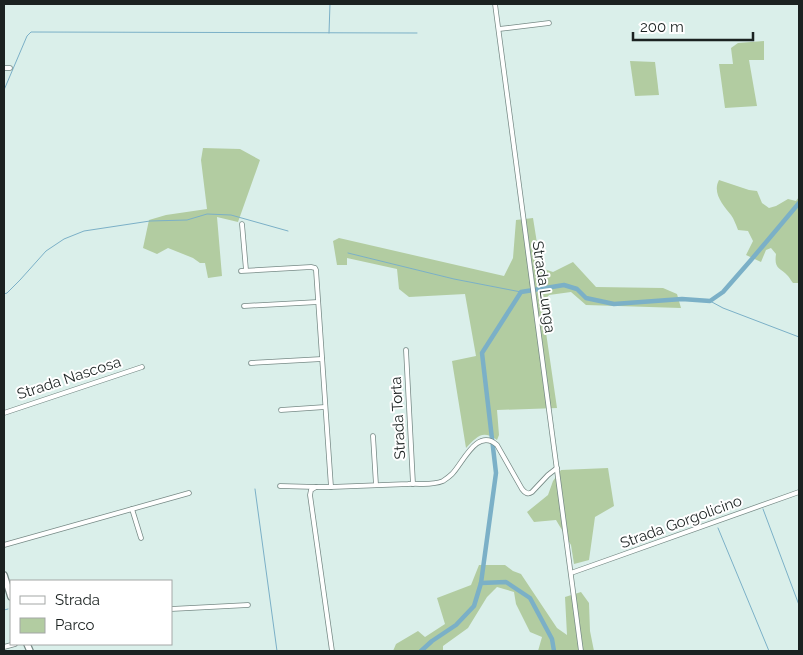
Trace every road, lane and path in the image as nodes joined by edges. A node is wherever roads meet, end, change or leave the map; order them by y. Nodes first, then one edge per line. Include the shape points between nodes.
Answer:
1 (495, 4) edge
2 (548, 23) dead end
3 (498, 29) junction
4 (4, 68) edge
5 (10, 68) dead end
6 (242, 224) dead end
7 (318, 302) junction
8 (244, 306) dead end
9 (406, 350) dead end
10 (322, 359) junction
11 (251, 363) dead end
12 (142, 367) dead end
13 (325, 406) junction
14 (281, 410) dead end
15 (4, 413) edge
16 (373, 436) dead end
17 (557, 468) junction
18 (413, 484) junction
19 (376, 485) junction
20 (280, 486) dead end
21 (316, 487) junction
22 (331, 487) junction
23 (799, 492) edge
24 (188, 493) dead end
25 (132, 509) junction
26 (141, 538) dead end
27 (4, 545) edge
28 (571, 573) junction
29 (4, 575) edge
30 (10, 594) edge
31 (248, 605) dead end
32 (172, 609) edge
33 (332, 651) edge
34 (581, 651) edge

1 - 3 street, Strada Lunga
2 - 3 street
3 - 17 street, Strada Lunga
4 - 5 street
6 - 7 street via 244,270 314,267
7 - 8 street
7 - 10 street
9 - 18 street, Strada Torta
10 - 11 street
10 - 13 street
12 - 15 street, Strada Nascosa
13 - 14 street
13 - 22 street
16 - 19 street, Strada Torta
17 - 18 street via 532,492 526,493 501,451 489,440 471,448 444,480
17 - 28 street, Strada Lunga
18 - 19 street
19 - 22 street
20 - 21 street
21 - 22 street
21 - 33 street via 310,495
23 - 28 street, Strada Gorgolicino
24 - 25 street
25 - 26 street
25 - 27 street
28 - 34 street, Strada Lunga
29 - 30 street
31 - 32 street

